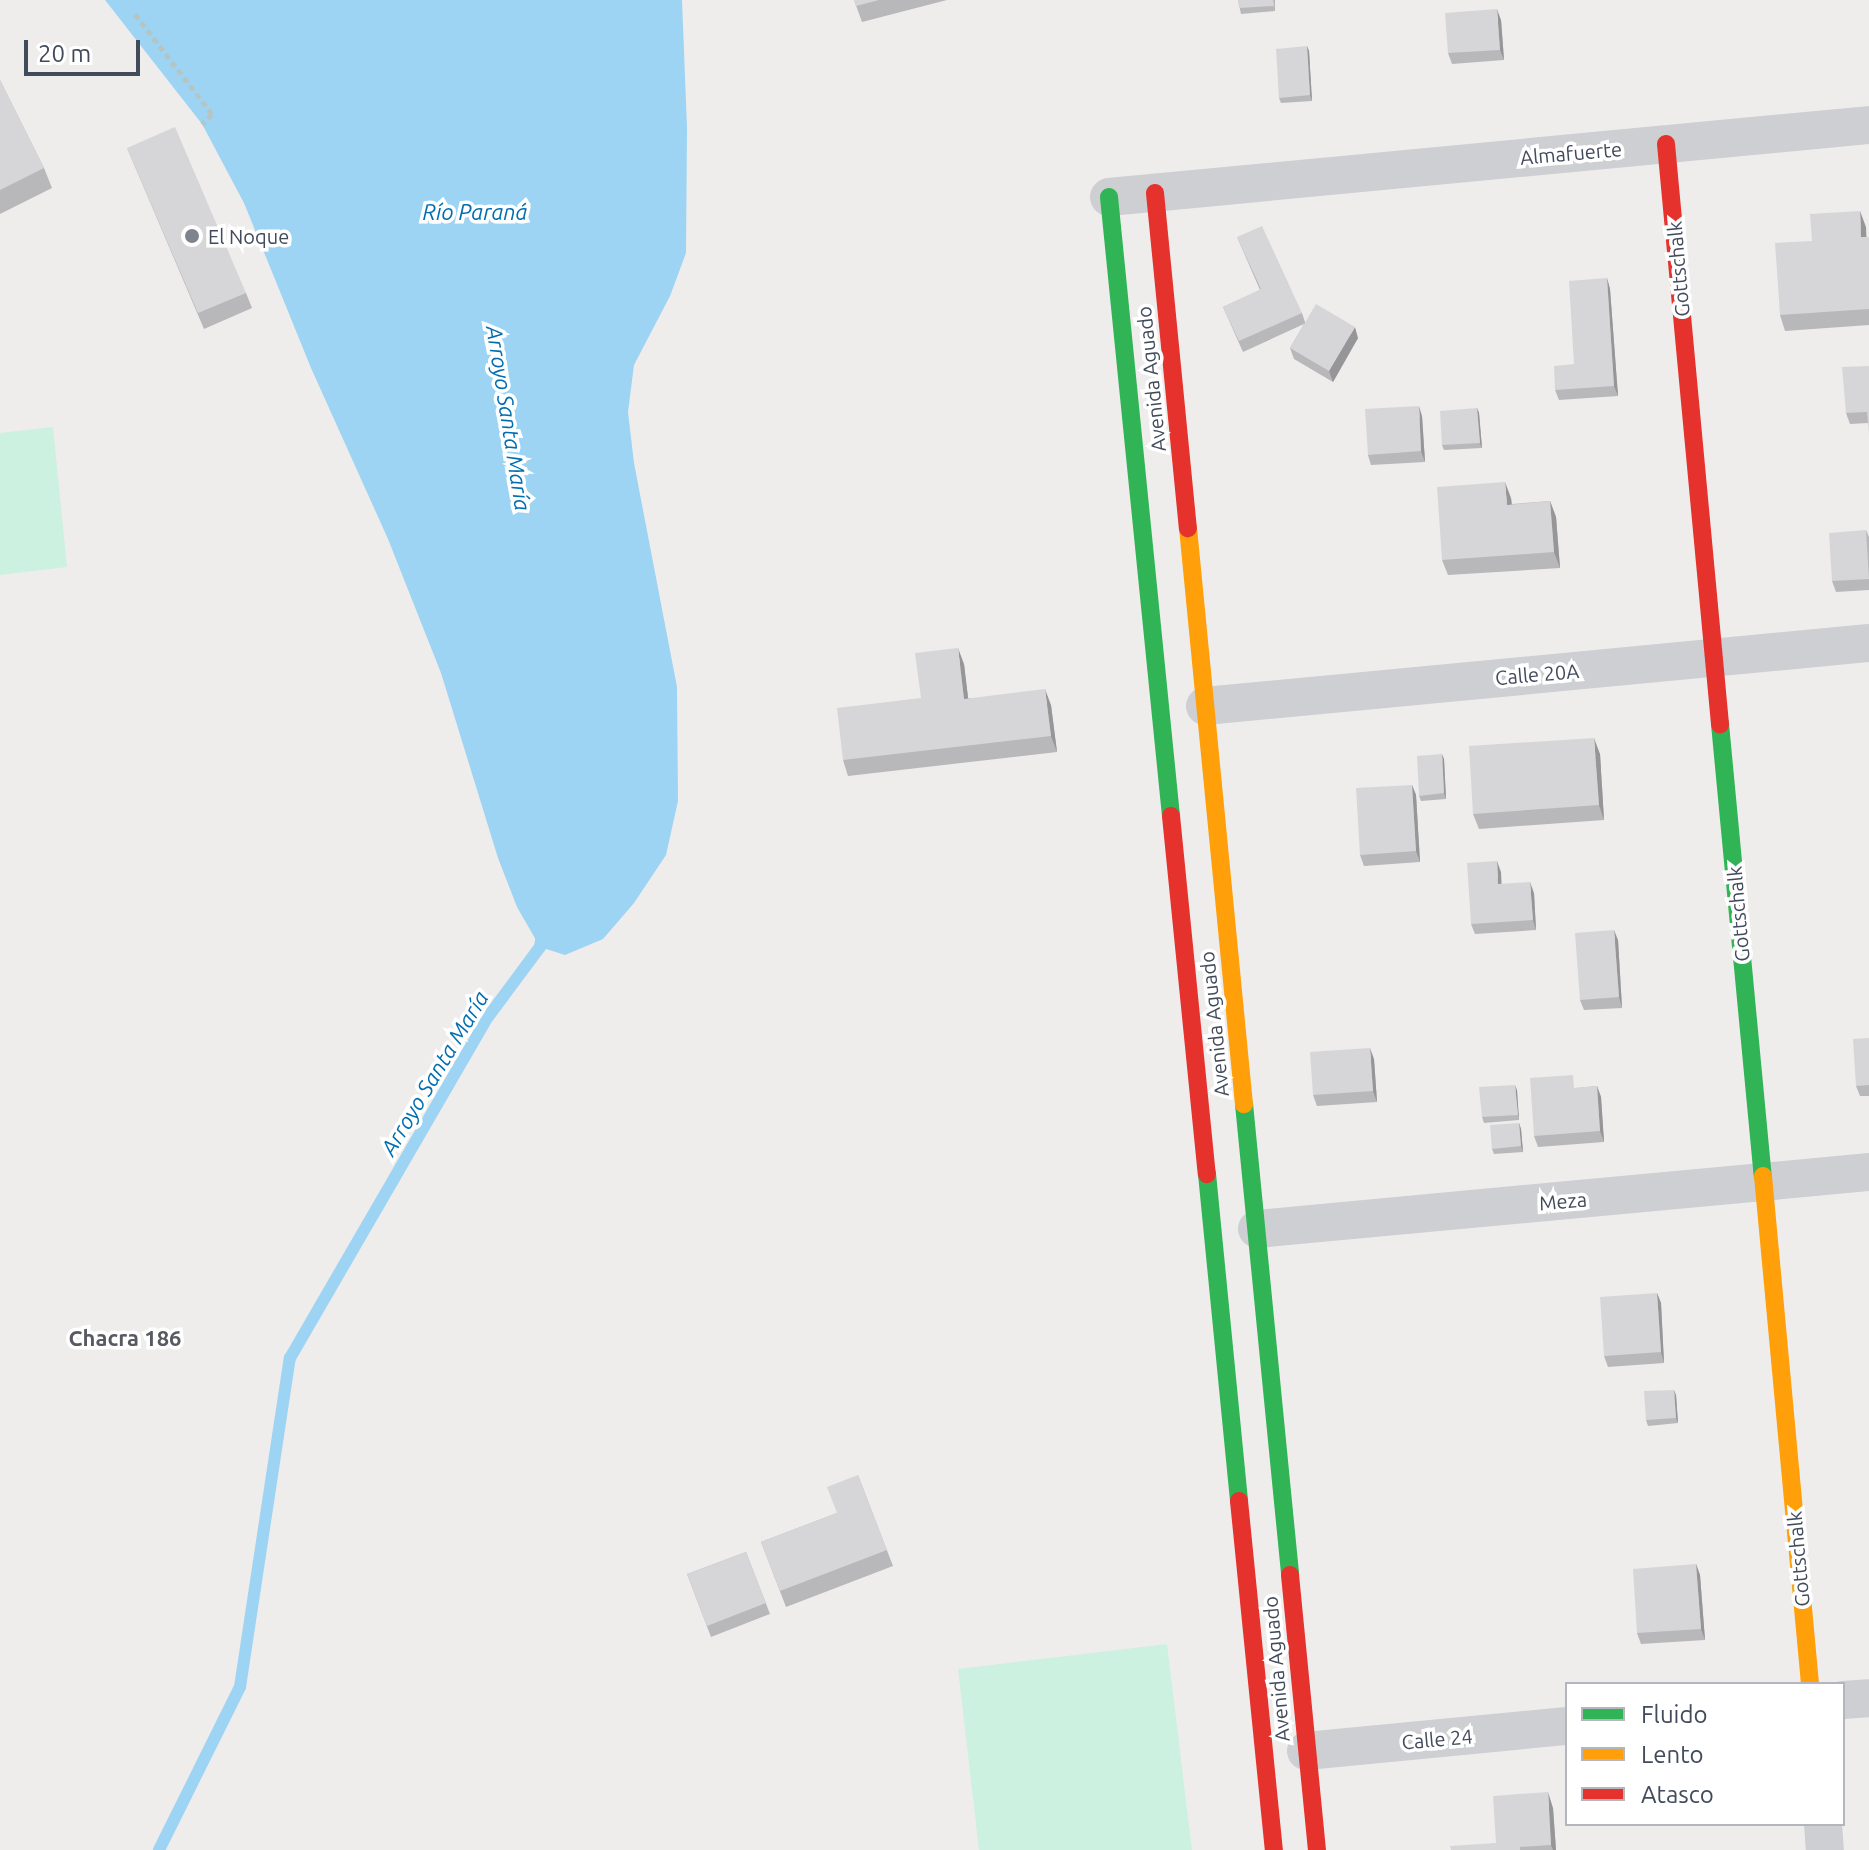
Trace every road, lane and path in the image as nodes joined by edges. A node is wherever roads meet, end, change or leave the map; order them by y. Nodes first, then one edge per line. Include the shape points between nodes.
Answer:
1 (135, 14) dead end
2 (202, 124) dead end
3 (1869, 125) edge
4 (1666, 144) junction
5 (1155, 193) junction
6 (1109, 197) joint
7 (1869, 643) edge
8 (1714, 657) junction
9 (1205, 706) junction
10 (1869, 1172) edge
11 (1763, 1182) junction
12 (1257, 1229) junction
13 (1810, 1682) edge
14 (1869, 1698) edge
15 (1845, 1700) edge
16 (1565, 1726) edge
17 (1306, 1751) junction
18 (1823, 1826) edge
19 (1274, 1850) edge
20 (1317, 1850) edge
21 (1825, 1850) edge

1 - 2 path via 212,114
3 - 4 street, Almafuerte
4 - 5 street, Almafuerte
4 - 8 street, Gottschalk
5 - 6 street, Almafuerte
5 - 9 street, Avenida Aguado
6 - 19 street, Avenida Aguado
7 - 8 street, Calle 20A
8 - 9 street, Calle 20A
8 - 11 street, Gottschalk
9 - 12 street, Avenida Aguado
10 - 11 street, Meza
11 - 12 street, Meza
11 - 13 street, Gottschalk
12 - 17 street, Avenida Aguado
14 - 15 street
16 - 17 street, Calle 24
17 - 20 street, Avenida Aguado
18 - 21 street

